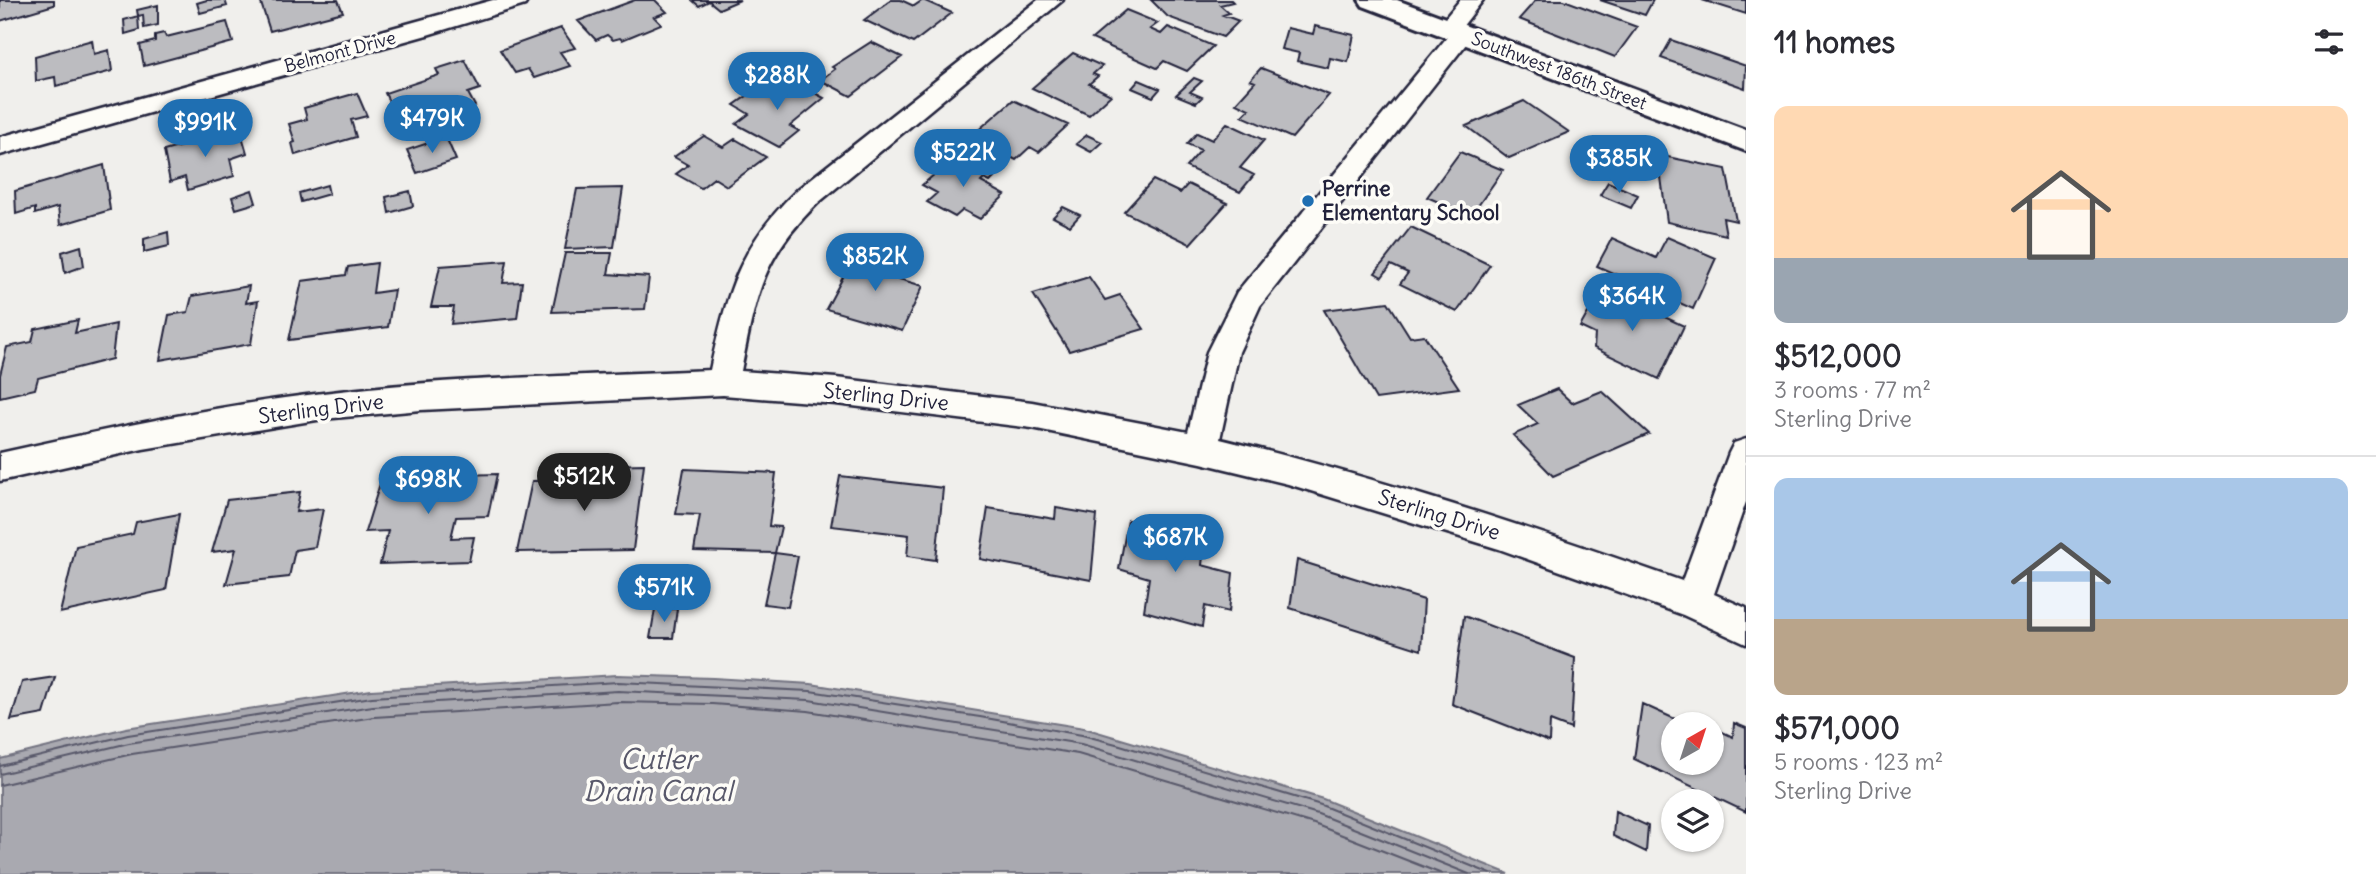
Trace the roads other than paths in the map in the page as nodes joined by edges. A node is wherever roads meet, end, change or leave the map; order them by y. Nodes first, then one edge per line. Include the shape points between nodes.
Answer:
1 (517, 0) edge
2 (1052, 0) edge
3 (1372, 0) edge
4 (1472, 0) edge
5 (1455, 32) junction
6 (1746, 141) edge
7 (0, 146) edge
8 (723, 382) junction
9 (1201, 449) junction
10 (1746, 453) edge
11 (0, 467) edge
12 (1693, 602) junction
13 (1746, 626) edge

1 - 7 street, Belmont Drive
2 - 8 street via 785,215 750,272
3 - 5 street, Southwest 186th Street
4 - 5 street
5 - 6 street, Southwest 186th Street
5 - 9 street via 1248,300 1223,352
8 - 9 street, Sterling Drive via 981,407
8 - 11 street, Sterling Drive via 323,406 143,435
9 - 12 street, Sterling Drive via 1442,514
10 - 12 street
12 - 13 street, Sterling Drive

